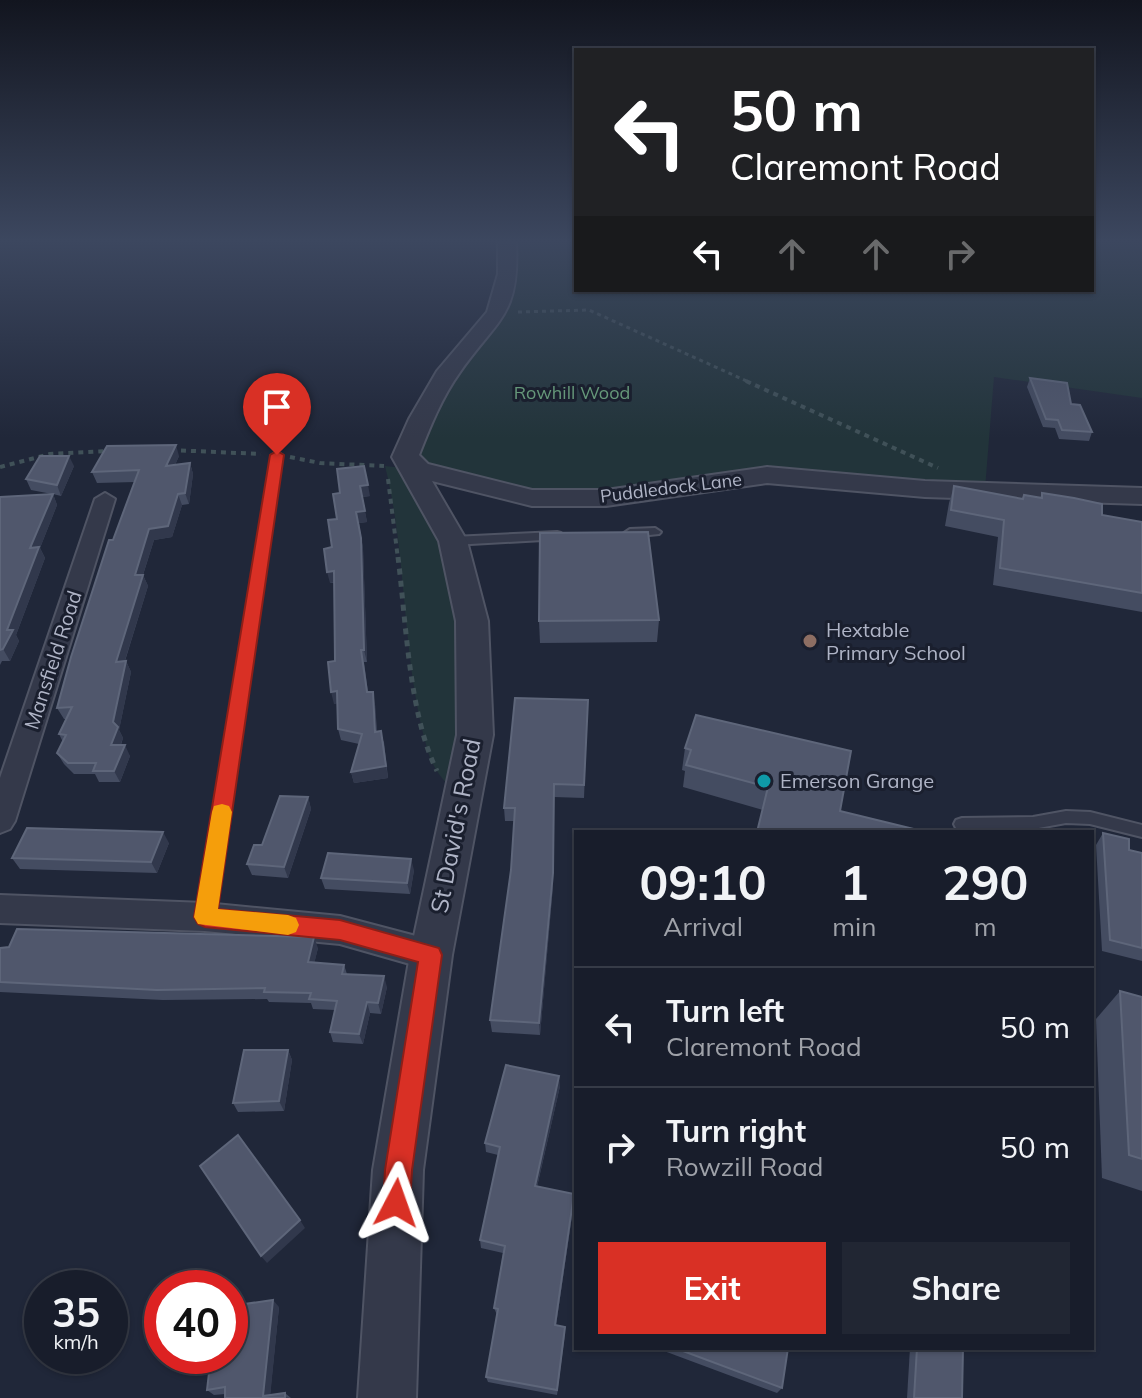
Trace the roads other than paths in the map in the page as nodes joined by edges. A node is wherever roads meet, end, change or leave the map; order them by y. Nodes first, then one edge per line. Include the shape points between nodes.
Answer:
1 (499, 307) edge
2 (277, 455) road end
3 (405, 457) junction
4 (1142, 496) edge
5 (105, 499) dead end
6 (655, 532) dead end
7 (620, 534) edge
8 (575, 536) edge
9 (453, 541) junction
10 (0, 821) edge
11 (962, 824) dead end
12 (1142, 831) edge
13 (0, 909) edge
14 (205, 917) junction
15 (431, 955) junction
16 (387, 1398) edge

1 - 3 street via 449,371
2 - 14 lane
3 - 4 street, Puddledock Lane via 419,470 532,498 606,498 767,475 925,489
3 - 9 street, St David's Road
5 - 10 street, Mansfield Road
6 - 7 lane
8 - 9 lane
9 - 15 street, St David's Road via 472,621 475,735
11 - 12 lane via 1066,817
13 - 14 street
14 - 15 street via 340,930
15 - 16 street, St David's Road via 398,1170

